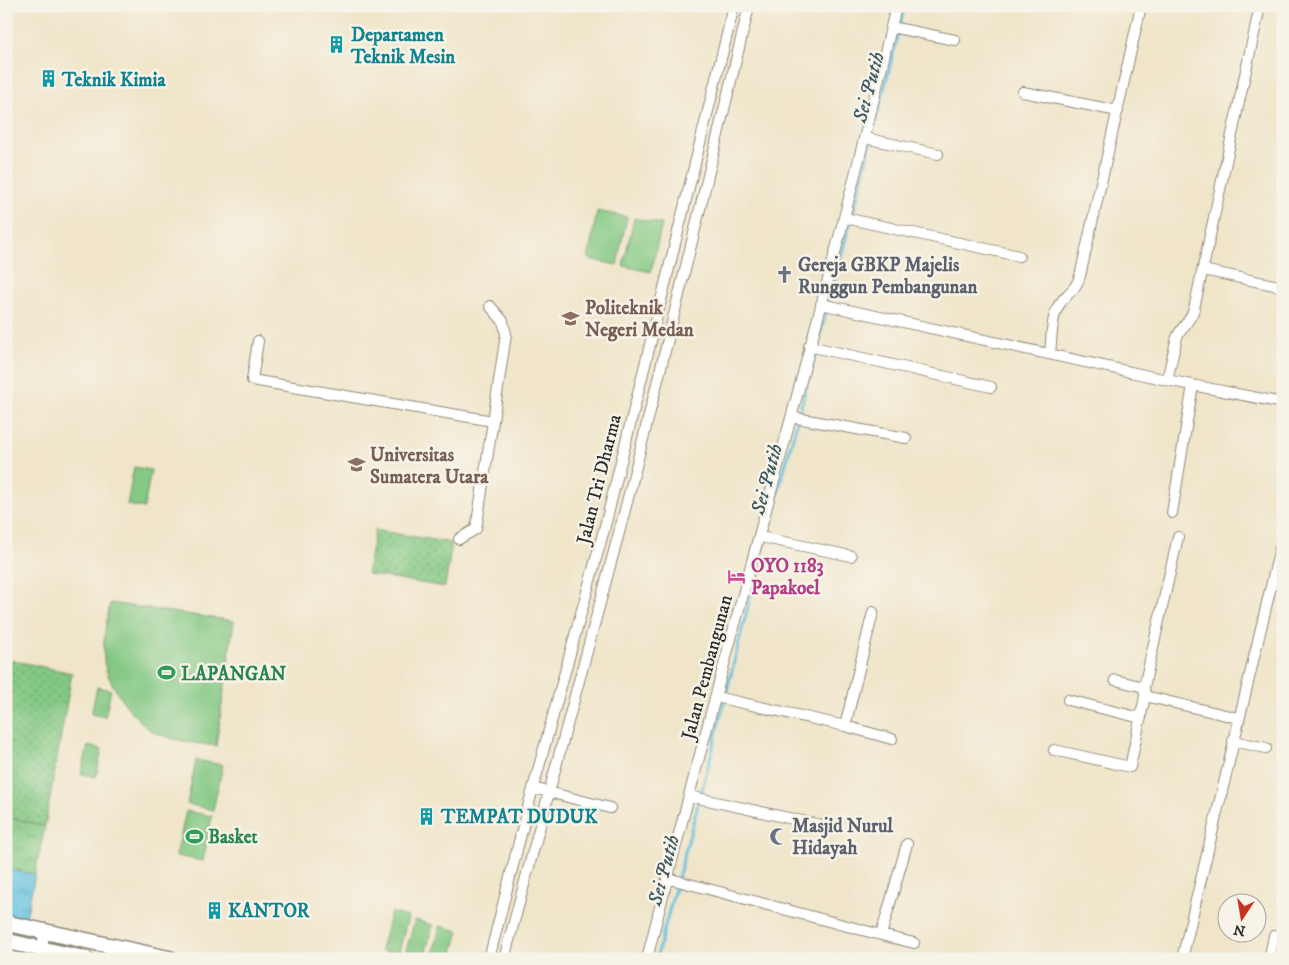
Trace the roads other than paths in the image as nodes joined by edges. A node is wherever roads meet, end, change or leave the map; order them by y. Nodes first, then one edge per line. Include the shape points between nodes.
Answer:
1 (734, 6) edge
2 (748, 6) edge
3 (896, 6) edge
4 (1141, 6) edge
5 (1260, 6) edge
6 (893, 28) junction
7 (954, 40) dead end
8 (1023, 92) dead end
9 (1118, 111) junction
10 (869, 139) junction
11 (938, 154) dead end
12 (849, 219) junction
13 (1019, 256) dead end
14 (1203, 270) junction
15 (1283, 287) edge
16 (826, 305) junction
17 (490, 306) dead end
18 (258, 341) dead end
19 (813, 347) junction
20 (1050, 353) junction
21 (1167, 380) junction
22 (1193, 385) junction
23 (991, 388) dead end
24 (1283, 403) edge
25 (795, 417) junction
26 (493, 421) junction
27 (906, 438) dead end
28 (1172, 513) dead end
29 (1283, 536) edge
30 (1178, 537) dead end
31 (763, 538) junction
32 (459, 539) dead end
33 (851, 556) dead end
34 (873, 612) dead end
35 (1115, 680) dead end
36 (1145, 692) junction
37 (722, 699) junction
38 (1068, 700) dead end
39 (1141, 718) junction
40 (1238, 718) junction
41 (845, 726) junction
42 (892, 739) dead end
43 (1233, 741) junction
44 (1266, 748) dead end
45 (1054, 750) dead end
46 (533, 788) junction
47 (548, 792) junction
48 (696, 797) junction
49 (610, 808) dead end
50 (825, 826) dead end
51 (907, 844) dead end
52 (516, 852) junction
53 (531, 857) junction
54 (674, 879) junction
55 (6, 924) edge
56 (24, 927) junction
57 (45, 932) junction
58 (881, 936) junction
59 (1274, 936) dead end
60 (14, 943) edge
61 (914, 943) dead end
62 (40, 954) edge
63 (86, 959) edge
64 (172, 959) edge
65 (489, 959) edge
66 (504, 959) edge
67 (647, 959) edge
68 (1182, 959) edge
69 (1269, 959) edge

1 - 46 street, Jalan Tri Dharma via 605,526
2 - 47 street, Jalan Tri Dharma via 672,327
3 - 6 street, Jalan Pembangunan
4 - 9 street
5 - 14 street
6 - 7 street
6 - 10 street, Jalan Pembangunan
8 - 9 street
9 - 20 street via 1080,276 1076,288 1058,307
10 - 11 street
10 - 12 street, Jalan Pembangunan
12 - 13 street
12 - 16 street, Jalan Pembangunan
14 - 15 street
14 - 21 street via 1192,313 1177,337
16 - 19 street, Jalan Pembangunan
16 - 20 street
17 - 26 street via 502,321 506,334
18 - 26 street via 252,380
19 - 23 street
19 - 25 street, Jalan Pembangunan
20 - 21 street
21 - 22 street
22 - 24 street
22 - 28 street
25 - 27 street
25 - 31 street, Jalan Pembangunan
26 - 32 street via 476,529
29 - 40 street
30 - 36 street
31 - 33 street
31 - 37 street, Jalan Pembangunan
34 - 41 street
35 - 36 street
36 - 39 street
36 - 40 street
37 - 41 street
37 - 48 street, Jalan Pembangunan
38 - 39 street
39 - 45 street via 1129,767
40 - 43 street
41 - 42 street
43 - 44 street
43 - 68 street
46 - 47 street
46 - 52 street, Jalan Tri Dharma
47 - 49 street
47 - 53 street, Jalan Tri Dharma
48 - 50 street
48 - 54 street, Jalan Pembangunan
51 - 58 street
52 - 53 street
52 - 65 street, Jalan Tri Dharma
53 - 66 street, Jalan Tri Dharma
54 - 58 street
54 - 67 street, Jalan Pembangunan
55 - 56 main road
56 - 57 main road
56 - 60 street
57 - 62 street
57 - 64 main road
58 - 61 street
59 - 69 street
60 - 62 main road
62 - 63 main road

